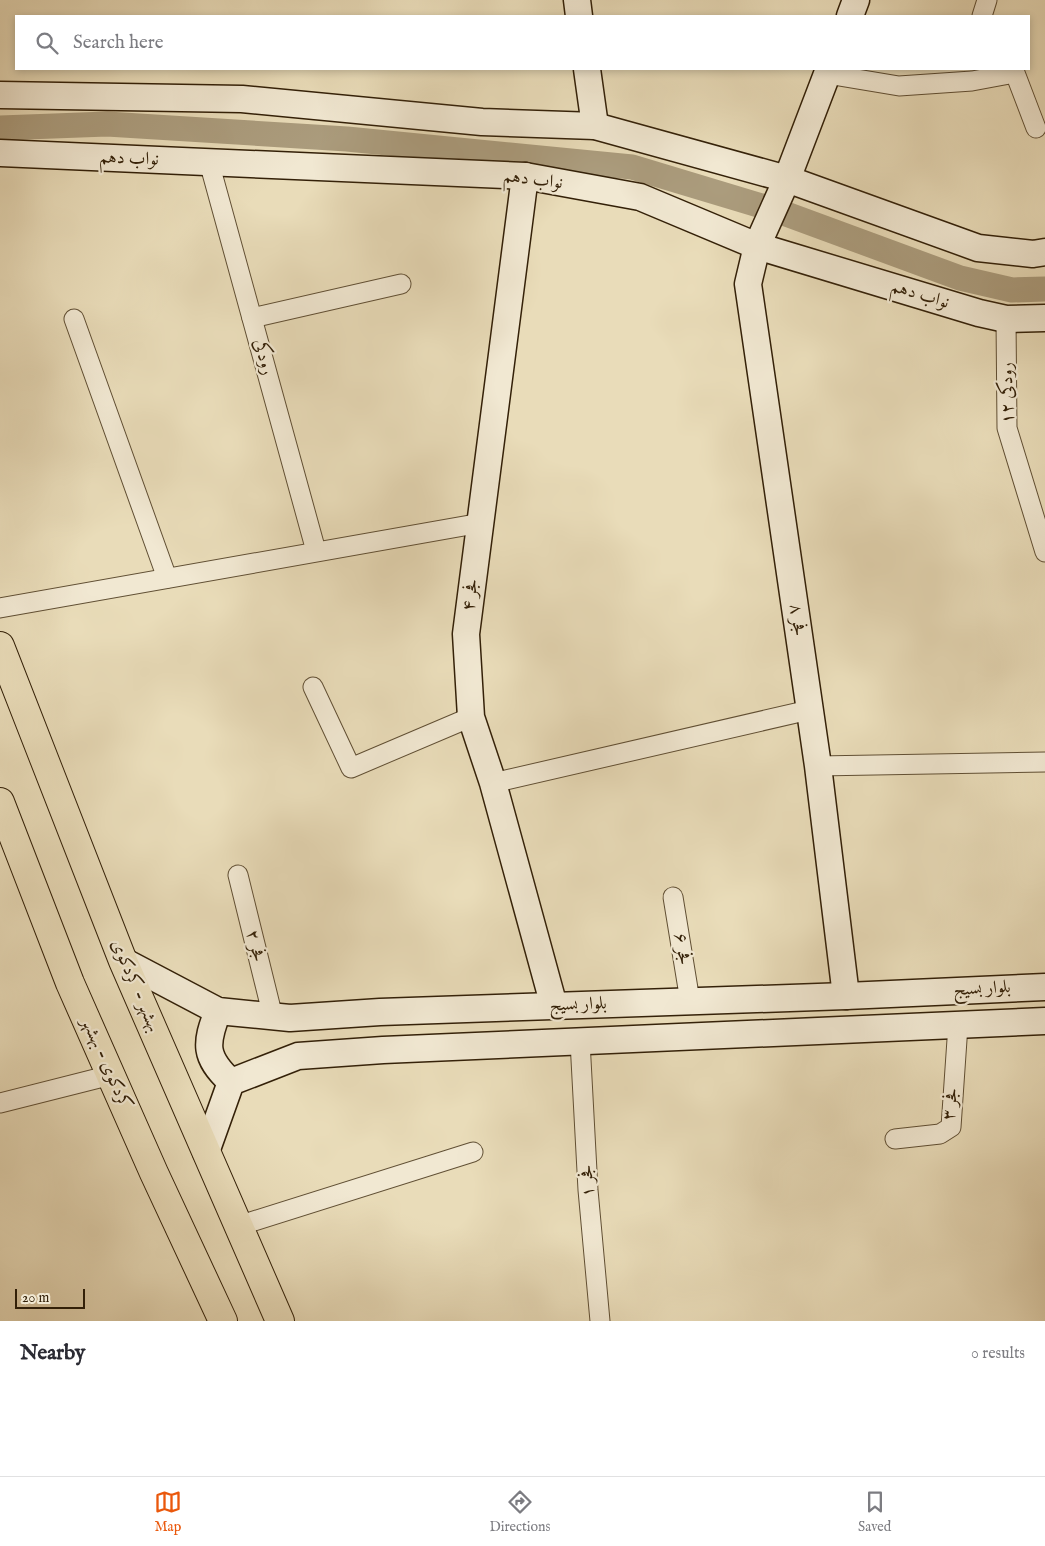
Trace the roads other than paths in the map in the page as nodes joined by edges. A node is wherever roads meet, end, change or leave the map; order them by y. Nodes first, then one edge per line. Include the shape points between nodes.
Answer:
1 (577, 0) edge
2 (856, 0) edge
3 (987, 0) edge
4 (579, 15) edge
5 (850, 15) edge
6 (982, 15) edge
7 (587, 70) edge
8 (828, 71) edge
9 (0, 95) edge
10 (595, 126) junction
11 (1036, 128) dead end
12 (0, 153) edge
13 (209, 162) junction
14 (525, 176) junction
15 (787, 179) junction
16 (757, 246) junction
17 (1045, 252) edge
18 (401, 284) dead end
19 (252, 318) junction
20 (1045, 318) edge
21 (74, 319) dead end
22 (1006, 319) junction
23 (481, 523) junction
24 (316, 552) junction
25 (1045, 552) edge
26 (167, 578) junction
27 (0, 608) edge
28 (0, 646) edge
29 (313, 687) dead end
30 (809, 710) junction
31 (471, 717) junction
32 (1045, 762) edge
33 (818, 766) junction
34 (494, 783) junction
35 (0, 802) edge
36 (238, 875) dead end
37 (673, 897) dead end
38 (123, 961) junction
39 (1045, 987) edge
40 (846, 996) junction
41 (690, 1001) junction
42 (554, 1006) junction
43 (218, 1010) junction
44 (273, 1017) junction
45 (1045, 1021) edge
46 (958, 1025) junction
47 (580, 1041) junction
48 (111, 1075) junction
49 (231, 1082) junction
50 (0, 1103) edge
51 (895, 1139) dead end
52 (206, 1152) junction
53 (473, 1152) dead end
54 (238, 1226) junction
55 (223, 1321) edge
56 (280, 1321) edge
57 (600, 1321) edge

1 - 4 street
2 - 5 street
3 - 6 street
7 - 10 street
8 - 11 street via 899,86 972,81 1015,72
8 - 15 street, فجر ۸
9 - 10 street via 242,99 482,122
10 - 15 street
12 - 13 street, نواب دهم
13 - 14 street, نواب دهم
13 - 19 street, رودکی
14 - 16 street, نواب دهم via 640,197
14 - 23 street, فجر ۴
15 - 16 street, فجر ۸
15 - 17 street via 978,248 1033,254
16 - 22 street, نواب دهم
16 - 30 street, فجر ۸ via 748,284
18 - 19 street
19 - 24 street, رودکی
20 - 22 street, نواب دهم
21 - 26 street
22 - 25 street, رودکی ۱۲ via 1007,428
23 - 24 street
23 - 31 street, فجر ۴ via 466,634
24 - 26 street
26 - 27 street
28 - 38 highway, بهشهر - کردکوی
29 - 31 street via 351,768
30 - 33 street, فجر ۸
30 - 34 street
31 - 34 street, فجر ۴
32 - 33 street
33 - 40 street, فجر ۸
34 - 42 street, فجر ۴
35 - 48 highway, کردکوی - بهشهر via 70,984
36 - 44 street, فجر ۲
37 - 41 street, فجر ۶
38 - 43 street, بلوار بسیج
38 - 52 highway, بهشهر - کردکوی
39 - 40 street, بلوار بسیج
40 - 41 street, بلوار بسیج
41 - 42 street, بلوار بسیج
42 - 44 street, بلوار بسیج
43 - 44 street, بلوار بسیج
43 - 49 street via 212,1026 210,1055 217,1069
45 - 46 street, بلوار بسیج
46 - 47 street, بلوار بسیج
46 - 51 street, فجر ۳ via 951,1127 940,1134
47 - 49 street, بلوار بسیج via 298,1056
47 - 57 street, فجر ۱ via 588,1190
48 - 50 street
48 - 55 highway, کردکوی - بهشهر
49 - 52 street
52 - 54 highway, بهشهر - کردکوی
53 - 54 street
54 - 56 highway, بهشهر - کردکوی

